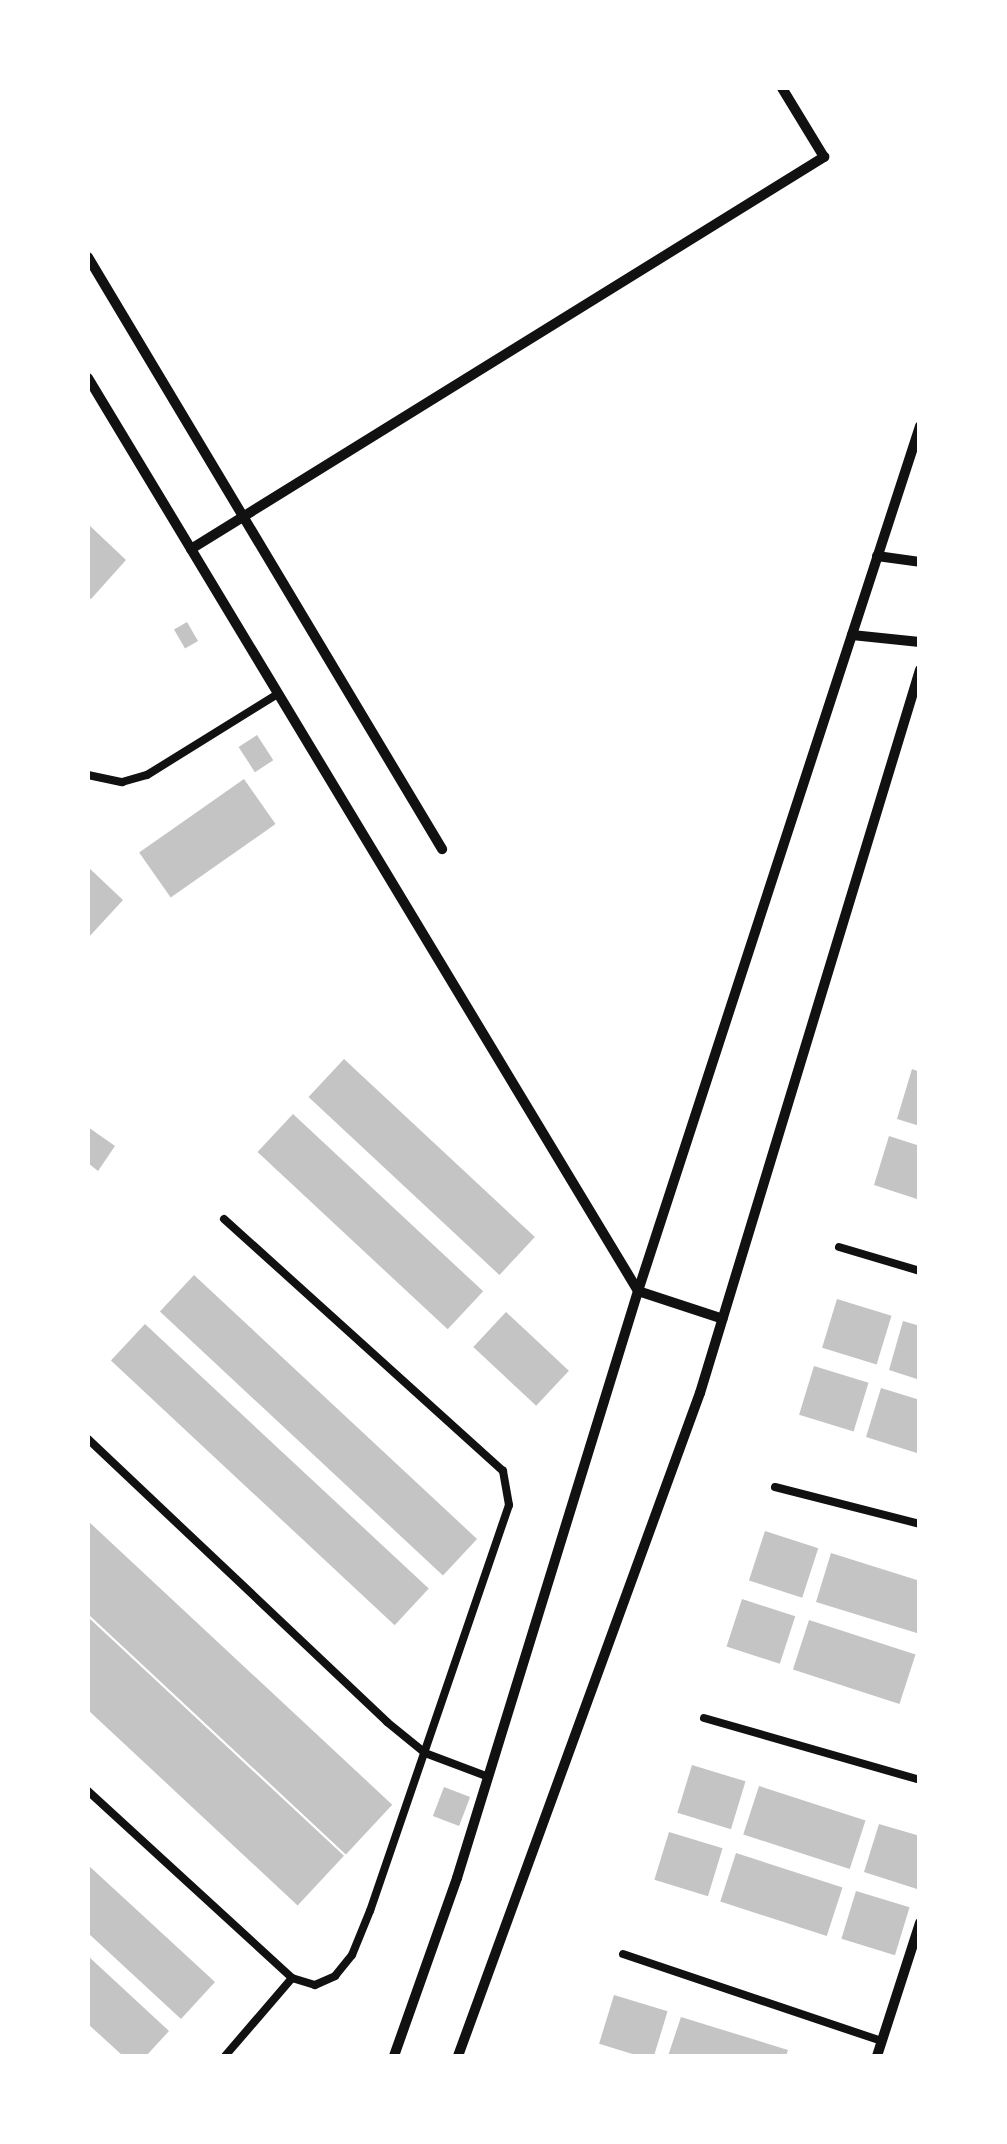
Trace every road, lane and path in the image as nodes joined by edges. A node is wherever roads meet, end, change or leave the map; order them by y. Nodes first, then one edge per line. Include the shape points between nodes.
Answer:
1 (782, 88) edge
2 (88, 258) edge
3 (88, 378) edge
4 (920, 426) edge
5 (244, 516) junction
6 (191, 549) junction
7 (877, 556) junction
8 (920, 562) edge
9 (852, 635) junction
10 (920, 642) edge
11 (920, 670) edge
12 (276, 695) junction
13 (88, 775) edge
14 (442, 849) dead end
15 (224, 1219) dead end
16 (839, 1247) dead end
17 (920, 1271) edge
18 (638, 1291) junction
19 (723, 1319) junction
20 (88, 1438) edge
21 (776, 1486) dead end
22 (920, 1524) edge
23 (704, 1718) dead end
24 (425, 1753) junction
25 (488, 1776) junction
26 (920, 1780) edge
27 (88, 1791) edge
28 (920, 1923) edge
29 (623, 1954) dead end
30 (292, 1978) junction
31 (882, 2041) junction
32 (225, 2056) edge
33 (394, 2056) edge
34 (458, 2056) edge
35 (877, 2056) edge

1 - 5 street via 824,156
2 - 5 street
3 - 6 street
4 - 7 street
5 - 6 street
5 - 14 street
6 - 12 street
7 - 8 street
7 - 9 street
9 - 10 street
9 - 18 street
11 - 19 street
12 - 13 lane via 148,776 122,782
12 - 18 street
15 - 24 lane via 504,1470 509,1506
16 - 17 lane
18 - 19 street
18 - 25 street
19 - 34 street
20 - 24 lane
21 - 22 lane
23 - 26 lane
24 - 25 lane
24 - 30 lane via 352,1955 335,1976 315,1985
25 - 33 street
27 - 30 lane
28 - 31 street
29 - 31 lane
30 - 32 lane
31 - 35 street

